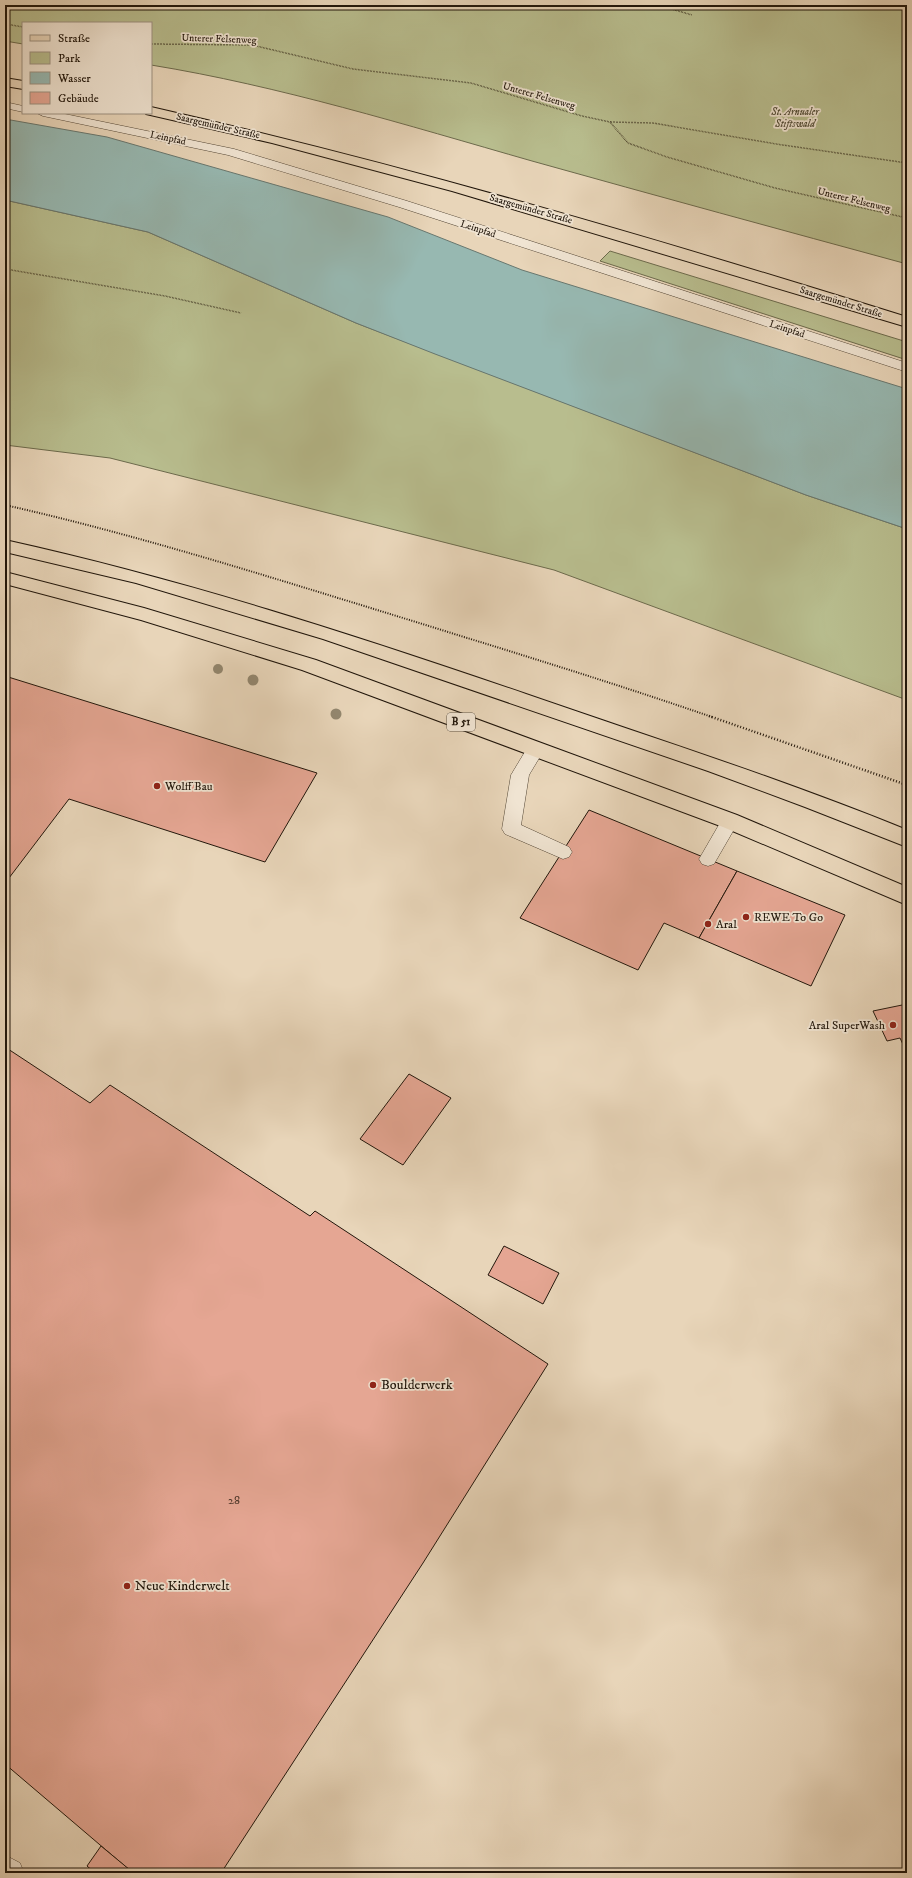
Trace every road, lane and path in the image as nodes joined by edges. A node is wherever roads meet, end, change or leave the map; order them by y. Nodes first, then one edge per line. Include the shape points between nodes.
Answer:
1 (658, 5) edge
2 (692, 15) dead end
3 (5, 24) edge
4 (22, 27) edge
5 (152, 44) edge
6 (5, 82) edge
7 (22, 86) edge
8 (5, 105) edge
9 (22, 109) edge
10 (152, 111) edge
11 (49, 114) edge
12 (610, 122) junction
13 (907, 163) edge
14 (907, 218) edge
15 (5, 269) edge
16 (241, 313) dead end
17 (907, 322) edge
18 (907, 368) edge
19 (5, 505) edge
20 (5, 546) edge
21 (5, 578) edge
22 (535, 750) junction
23 (907, 785) edge
24 (730, 821) junction
25 (907, 839) edge
26 (562, 852) dead end
27 (708, 859) dead end
28 (907, 896) edge
29 (5, 1869) edge
30 (10, 1873) edge

1 - 2 path
3 - 4 path
5 - 12 path, Unterer Felsenweg via 252,45 353,69 471,83
6 - 7 main road
8 - 9 lane
10 - 17 main road, Saargemünder Straße via 247,132 375,165
11 - 18 lane, Leinpfad via 237,154 403,204
12 - 13 path via 653,123
12 - 14 path, Unterer Felsenweg via 628,143 667,157 775,188
15 - 16 path via 165,296
19 - 23 path via 80,522 238,567 640,692
20 - 25 main road via 132,575 341,637 751,778
21 - 22 main road, B 51 via 144,614 309,665
22 - 24 main road, B 51
22 - 26 lane via 520,775 511,829
24 - 27 lane
24 - 28 main road, B 51
29 - 30 lane

